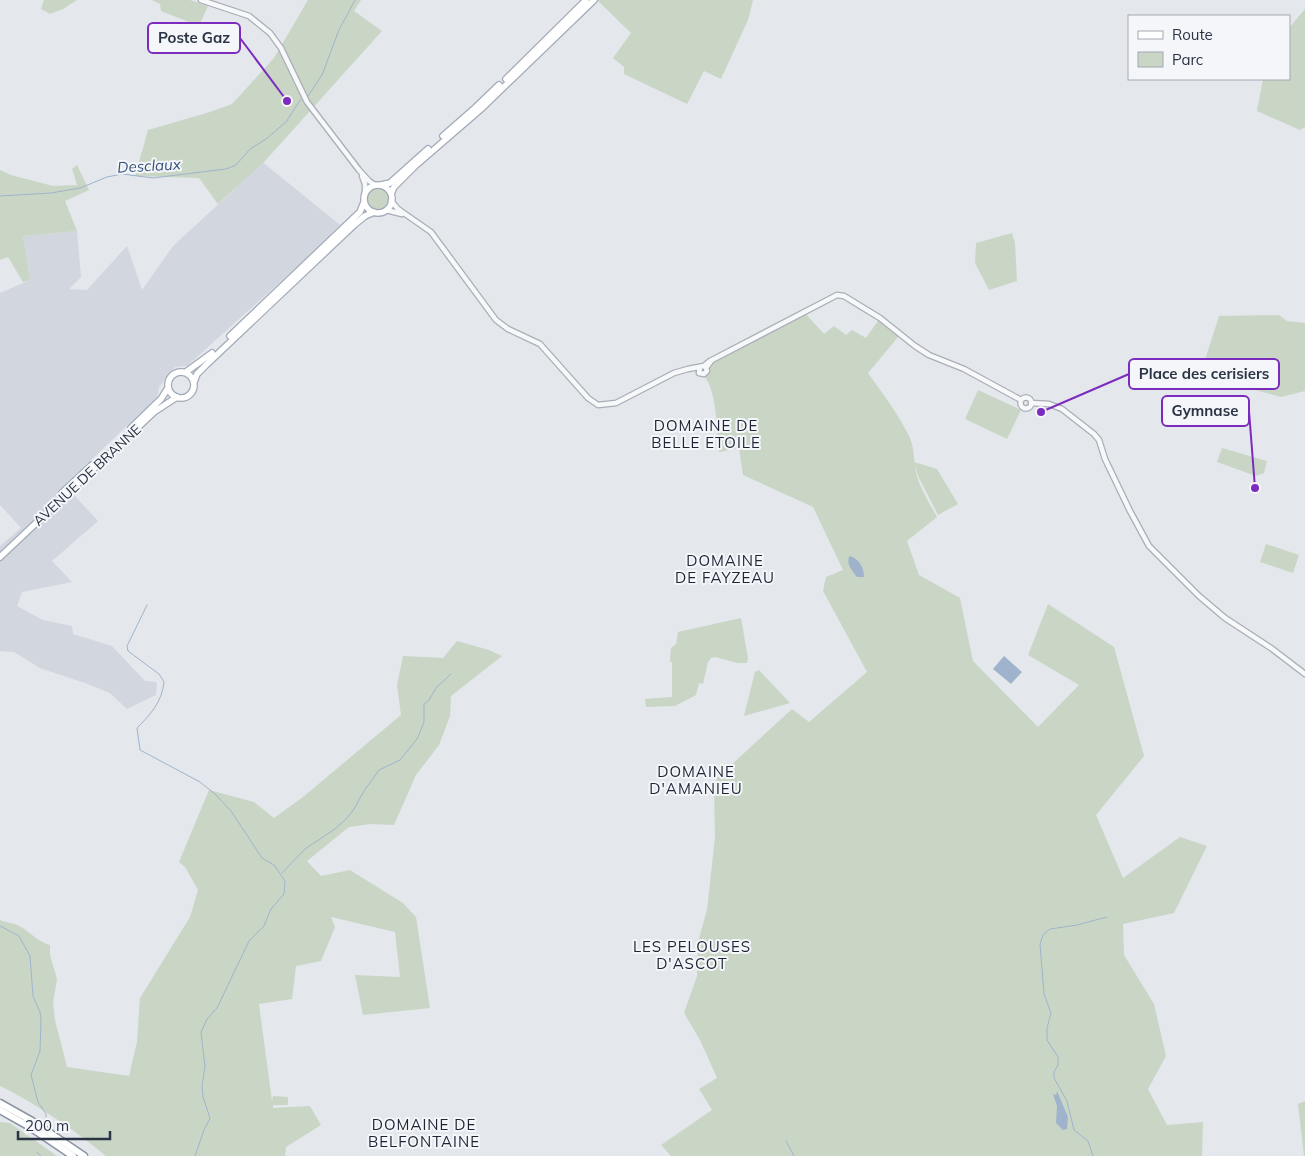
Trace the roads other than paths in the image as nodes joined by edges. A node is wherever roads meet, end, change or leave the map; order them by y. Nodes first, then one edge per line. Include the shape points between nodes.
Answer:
1 (201, 0) edge
2 (586, 0) edge
3 (594, 0) edge
4 (359, 170) junction
5 (378, 185) junction
6 (365, 192) junction
7 (390, 194) junction
8 (391, 201) junction
9 (364, 202) junction
10 (386, 210) junction
11 (374, 212) junction
12 (409, 217) junction
13 (186, 372) junction
14 (194, 382) junction
15 (168, 388) junction
16 (177, 397) junction
17 (1021, 400) junction
18 (1031, 403) junction
19 (0, 551) edge
20 (0, 557) edge
21 (1305, 674) edge
22 (0, 1103) edge
23 (0, 1110) edge
24 (73, 1156) edge
25 (84, 1156) edge

1 - 4 street via 241,12 270,33 284,53 308,102
2 - 5 main road via 476,108 390,183
3 - 7 main road via 481,109 415,166
4 - 5 street
4 - 6 street
5 - 6 main road
5 - 7 main road via 387,188
6 - 9 main road
7 - 8 main road
8 - 10 main road
8 - 12 street
9 - 11 main road
9 - 13 main road via 362,210 344,228 208,356
10 - 11 main road
10 - 12 street
11 - 14 main road via 354,225 240,332 200,370
12 - 17 street via 431,232 496,320 540,344 598,405 616,403 674,373 702,368 838,295 880,318 929,355 964,369
13 - 14 main road
13 - 15 main road via 174,374 169,379
14 - 16 main road via 190,394 184,398
15 - 16 main road
15 - 19 main road, AVENUE DE BRANNE via 161,399
16 - 20 main road, AVENUE DE BRANNE via 154,412
17 - 18 street via 1027,397
17 - 18 street via 1025,408
18 - 21 street via 1062,409 1094,434 1149,546 1225,618
22 - 25 highway
23 - 24 highway

